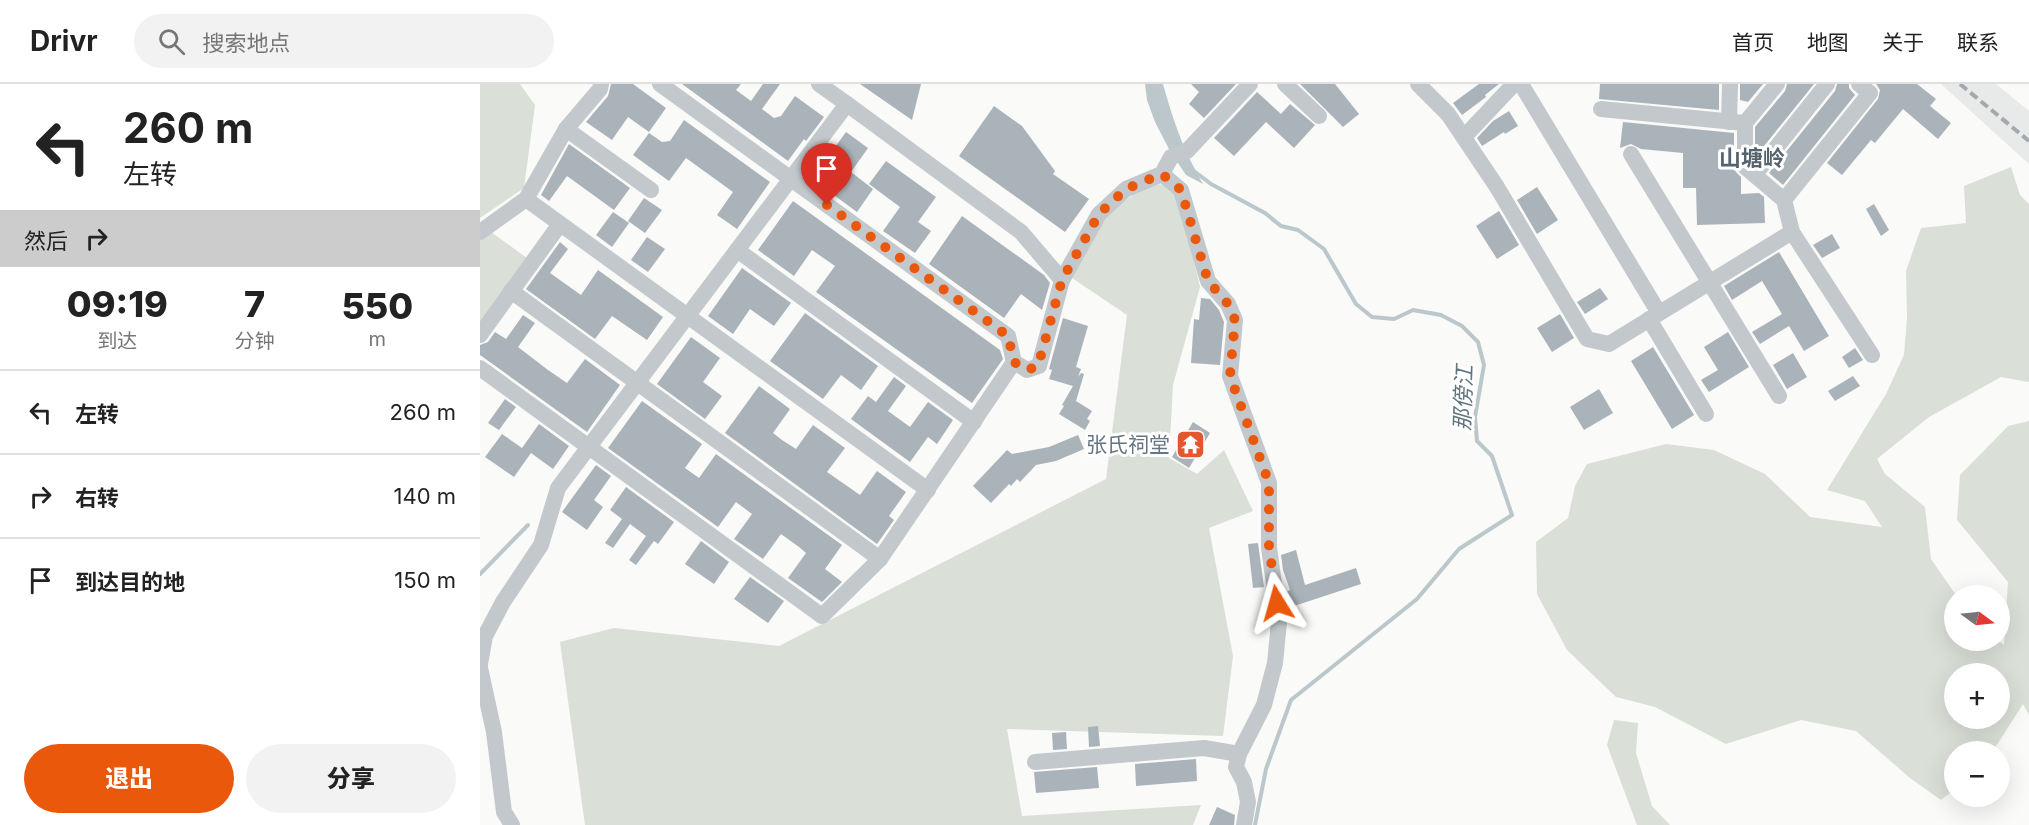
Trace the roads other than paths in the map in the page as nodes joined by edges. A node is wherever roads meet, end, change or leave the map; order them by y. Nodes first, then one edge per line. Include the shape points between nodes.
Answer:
1 (601, 84) edge
2 (660, 84) edge
3 (819, 84) edge
4 (1250, 84) edge
5 (1285, 84) edge
6 (1418, 84) edge
7 (1514, 84) edge
8 (1521, 84) edge
9 (1730, 84) edge
10 (1777, 84) edge
11 (1827, 84) edge
12 (1859, 84) edge
13 (847, 104) junction
14 (1601, 109) dead end
15 (1319, 116) dead end
16 (1737, 123) junction
17 (566, 129) junction
18 (1464, 137) junction
19 (1631, 154) dead end
20 (1162, 174) junction
21 (1755, 174) junction
22 (791, 178) junction
23 (651, 190) dead end
24 (526, 199) junction
25 (1784, 200) junction
26 (560, 224) junction
27 (480, 232) edge
28 (1792, 232) junction
29 (737, 250) junction
30 (1062, 280) junction
31 (1710, 282) junction
32 (511, 291) junction
33 (687, 316) junction
34 (1654, 316) junction
35 (480, 335) edge
36 (1872, 355) dead end
37 (1014, 362) junction
38 (480, 368) edge
39 (637, 383) junction
40 (1779, 396) dead end
41 (1706, 414) dead end
42 (974, 422) junction
43 (589, 447) junction
44 (928, 490) junction
45 (880, 559) junction
46 (480, 663) edge
47 (480, 668) edge
48 (1239, 754) junction
49 (1035, 762) dead end
50 (512, 825) edge
51 (1244, 825) edge

1 - 17 street
2 - 22 street
3 - 13 street
4 - 20 street
5 - 15 street
6 - 18 street
7 - 18 street
8 - 34 street
9 - 16 street
10 - 16 street
11 - 21 street
12 - 25 street via 1870,93
13 - 22 street
13 - 30 street via 1020,232
14 - 16 street
16 - 21 street via 1745,167
17 - 23 street
17 - 24 street
18 - 34 street via 1587,339 1609,344
19 - 31 street
20 - 30 street via 1126,189 1099,214
20 - 48 street via 1181,190 1208,281 1228,304 1235,320 1230,376 1269,483 1269,547 1279,622 1275,663 1264,705
21 - 25 street
22 - 29 street
22 - 37 street via 1008,336
24 - 26 street
24 - 27 street
25 - 28 street
26 - 32 street
26 - 33 street
28 - 31 street
28 - 36 street
29 - 33 street
29 - 42 street
30 - 37 street via 1038,366 1027,370
31 - 34 street
31 - 40 street
32 - 35 street
32 - 39 street
33 - 39 street
33 - 44 street
34 - 41 street
37 - 42 street
38 - 43 street
39 - 43 street
39 - 45 street
42 - 44 street
43 - 45 street via 822,616
43 - 46 street via 558,488 541,545 485,636
44 - 45 street
47 - 50 street via 495,732 504,812
48 - 49 street via 1204,748
48 - 51 street via 1236,767 1248,802

